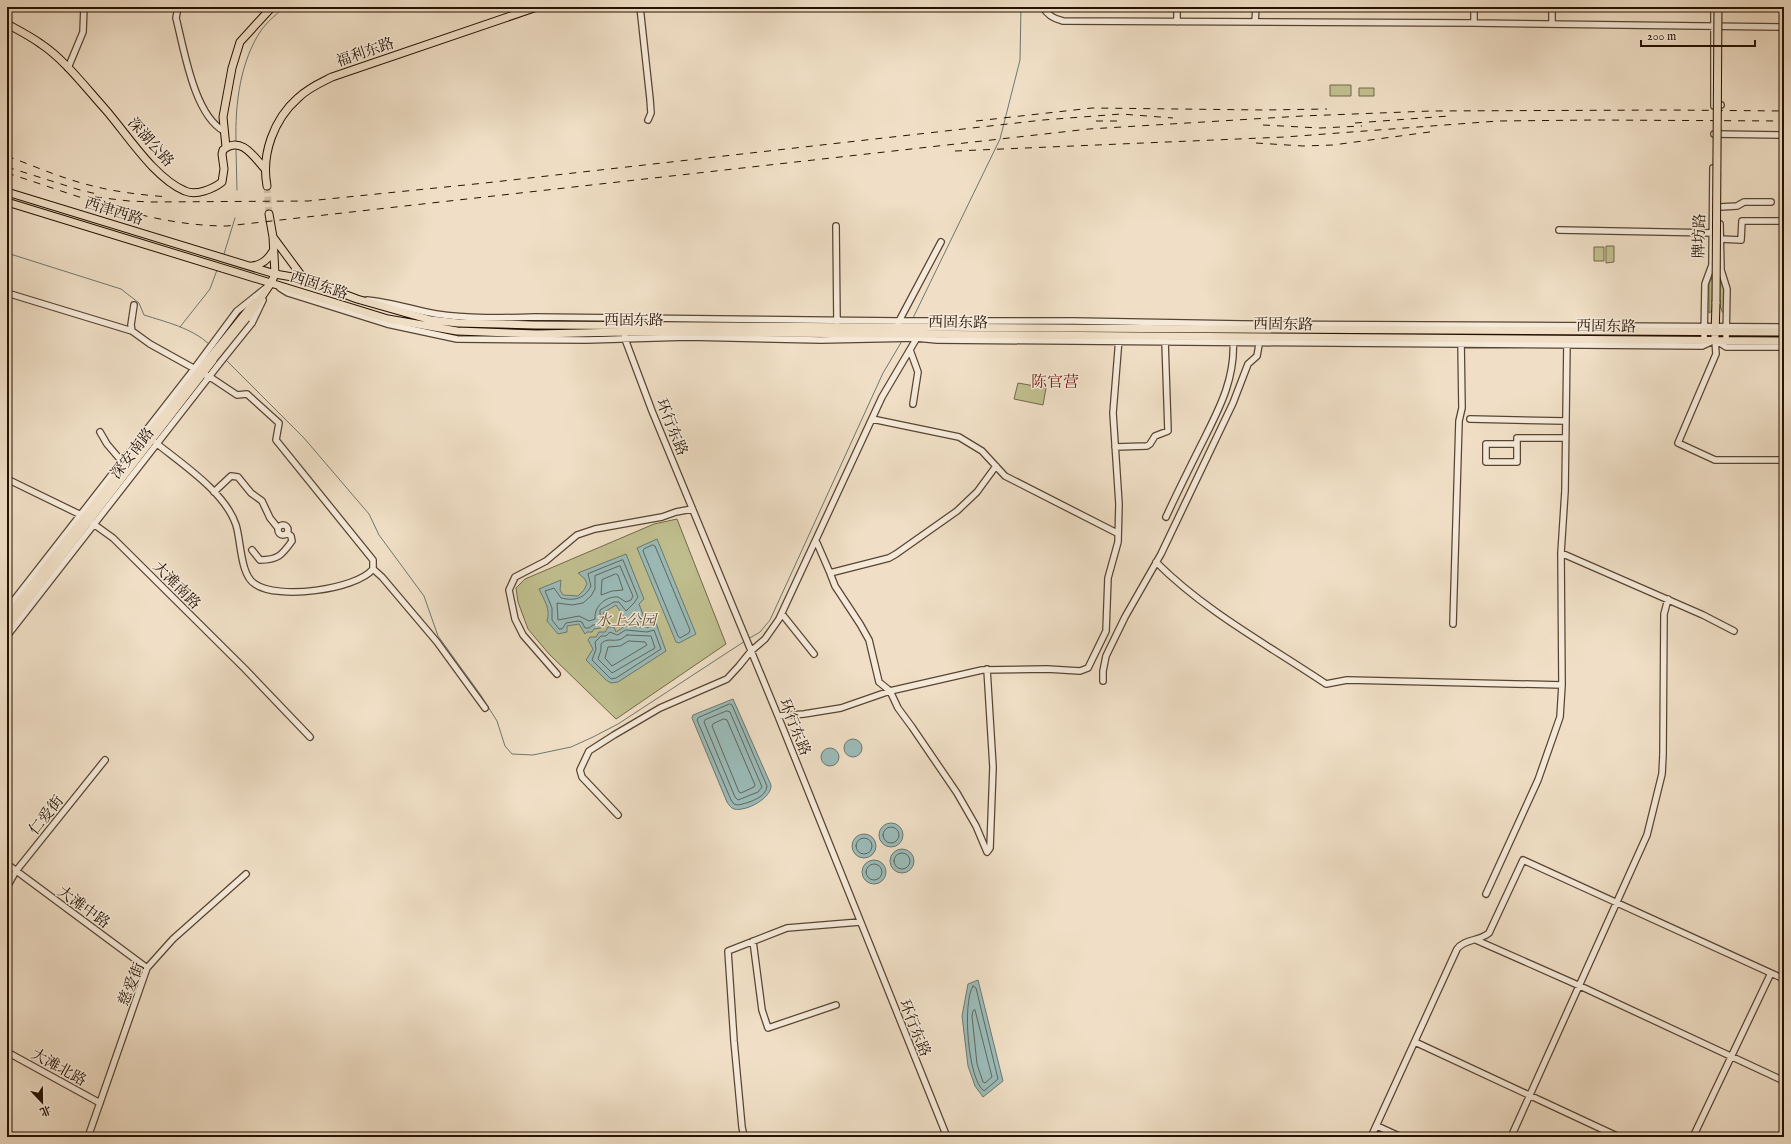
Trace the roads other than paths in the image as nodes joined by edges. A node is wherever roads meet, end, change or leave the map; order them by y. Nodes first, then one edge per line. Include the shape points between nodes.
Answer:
1 (84, 7) edge
2 (178, 7) edge
3 (272, 7) edge
4 (537, 7) edge
5 (640, 7) edge
6 (1043, 7) edge
7 (1177, 7) edge
8 (1256, 7) edge
9 (1474, 7) edge
10 (1552, 7) edge
11 (1714, 7) edge
12 (1719, 7) edge
13 (1177, 22) junction
14 (1255, 22) junction
15 (1474, 23) junction
16 (7, 24) edge
17 (1552, 24) junction
18 (1717, 27) junction
19 (1784, 27) edge
20 (68, 68) junction
21 (1717, 107) junction
22 (648, 120) dead end
23 (224, 132) junction
24 (1718, 134) junction
25 (1783, 135) dead end
26 (230, 146) junction
27 (265, 169) junction
28 (268, 186) tunnel mouth
29 (7, 192) edge
30 (7, 202) edge
31 (1771, 202) dead end
32 (1720, 207) junction
33 (270, 214) tunnel mouth
34 (1784, 221) edge
35 (836, 226) dead end
36 (1559, 230) dead end
37 (1716, 233) junction
38 (273, 237) junction
39 (1720, 239) junction
40 (941, 242) dead end
41 (273, 250) junction
42 (214, 256) joint
43 (211, 265) joint
44 (250, 266) junction
45 (275, 274) junction
46 (304, 279) junction
47 (272, 283) junction
48 (7, 293) edge
49 (134, 305) dead end
50 (244, 317) junction
51 (837, 323) junction
52 (899, 324) junction
53 (920, 325) junction
54 (769, 326) junction
55 (1784, 326) edge
56 (624, 329) junction
57 (1704, 329) junction
58 (1716, 329) junction
59 (1727, 329) junction
60 (132, 331) junction
61 (1576, 331) junction
62 (1784, 332) edge
63 (769, 334) junction
64 (837, 334) junction
65 (894, 336) junction
66 (915, 336) junction
67 (1119, 338) junction
68 (1576, 339) junction
69 (1234, 340) junction
70 (1260, 340) junction
71 (1704, 340) junction
72 (1715, 340) junction
73 (1726, 340) junction
74 (1165, 341) junction
75 (1461, 341) junction
76 (1784, 341) edge
77 (1567, 342) junction
78 (1784, 347) edge
79 (910, 350) junction
80 (212, 358) junction
81 (201, 373) junction
82 (913, 404) dead end
83 (872, 418) junction
84 (1470, 419) dead end
85 (1566, 421) junction
86 (100, 432) dead end
87 (1565, 438) junction
88 (156, 443) junction
89 (1517, 444) junction
90 (1115, 447) junction
91 (1784, 460) edge
92 (123, 463) junction
93 (996, 466) junction
94 (7, 479) edge
95 (214, 492) junction
96 (692, 509) junction
97 (1166, 517) dead end
98 (87, 519) junction
99 (1117, 533) junction
100 (817, 543) dead end
101 (252, 550) dead end
102 (1561, 553) junction
103 (1156, 562) junction
104 (373, 569) junction
105 (830, 573) junction
106 (1668, 599) junction
107 (7, 608) edge
108 (782, 614) junction
109 (7, 617) edge
110 (1453, 624) dead end
111 (7, 627) edge
112 (1734, 631) dead end
113 (7, 636) edge
114 (750, 650) junction
115 (814, 654) dead end
116 (986, 669) junction
117 (557, 674) dead end
118 (1103, 681) dead end
119 (1562, 685) junction
120 (890, 691) junction
121 (485, 708) dead end
122 (778, 716) junction
123 (310, 737) dead end
124 (105, 760) dead end
125 (618, 815) dead end
126 (7, 864) edge
127 (16, 871) junction
128 (246, 874) dead end
129 (7, 887) edge
130 (1486, 894) dead end
131 (1617, 902) junction
132 (860, 922) junction
133 (1476, 940) junction
134 (753, 941) junction
135 (147, 968) junction
136 (1771, 973) junction
137 (1784, 979) edge
138 (1580, 986) junction
139 (836, 1005) dead end
140 (1415, 1042) junction
141 (7, 1052) edge
142 (1731, 1057) junction
143 (1784, 1081) edge
144 (1530, 1096) junction
145 (100, 1103) junction
146 (1377, 1126) junction
147 (88, 1137) edge
148 (744, 1137) edge
149 (947, 1137) edge
150 (1371, 1137) edge
151 (1401, 1137) edge
152 (1511, 1137) edge
153 (1619, 1137) edge
154 (1693, 1137) edge

1 - 20 street via 83,32
2 - 23 street via 176,18 195,92 217,127
3 - 23 main road via 240,42 232,68 223,117
4 - 27 main road, 福利东路 via 332,77 313,86 288,108 276,126 269,145
5 - 22 street via 651,113
6 - 13 street via 1054,19 1063,21
7 - 13 street
8 - 14 street
9 - 15 street
10 - 17 street
11 - 18 street, 牌坊路
12 - 18 street, 牌坊路
12 - 21 main road, 牌坊路, bridge
13 - 14 street
14 - 15 street
15 - 17 street
16 - 20 main road, 深湖公路 via 42,44
17 - 18 street
18 - 19 street
18 - 21 street, 牌坊路 via 1714,106
20 - 26 main road, 深湖公路 via 146,160 186,192 214,188 222,182 222,154 223,150
21 - 58 main road, 牌坊路, bridge
23 - 26 main road
24 - 25 street
24 - 32 street, 牌坊路
24 - 37 street, 牌坊路 via 1714,134
26 - 27 main road via 242,145
27 - 28 main road, 福利东路
29 - 42 main road, 西津西路
30 - 43 main road, 西津西路
31 - 32 street via 1744,202 1737,206
32 - 37 street, 牌坊路
33 - 38 main road
34 - 39 street via 1742,221 1741,240
35 - 51 street
36 - 37 street
37 - 39 street, 牌坊路
37 - 57 street, 牌坊路 via 1712,265 1705,284
38 - 41 main road
38 - 46 main road
39 - 59 street, 牌坊路 via 1721,270 1727,289
40 - 52 street
41 - 44 main road via 264,262
41 - 45 main road
42 - 44 main road, 西固东路
43 - 47 main road, 西固东路
44 - 45 main road, 西固东路
45 - 46 main road, 西固东路
45 - 47 main road
46 - 56 main road, 西固东路 via 357,299 431,320 458,324
47 - 50 main road, 深安南路
47 - 50 street, 深安南路
47 - 56 main road, 西固东路 via 388,320 457,331 537,334
48 - 60 street
49 - 60 street
50 - 80 main road, 深安南路
50 - 80 street, 深安南路, bridge
51 - 52 main road, 西固东路
51 - 54 main road, 西固东路
51 - 56 street
51 - 64 street
52 - 53 main road, 西固东路
52 - 65 street
53 - 57 street via 1105,321 1242,324 1558,324
53 - 61 main road, 西固东路
53 - 66 street
54 - 56 main road, 西固东路
54 - 63 main road
55 - 59 street
56 - 63 main road, 西固东路
56 - 65 street via 688,337 821,340
56 - 96 street, 环行东路 via 652,411
57 - 58 main road, 西固东路
57 - 61 main road, 西固东路
57 - 71 street, 牌坊路
58 - 59 main road, 西固东路
58 - 72 main road, 牌坊路
59 - 62 main road, 西固东路
59 - 73 street, 牌坊路
60 - 81 street
61 - 68 main road
63 - 64 main road, 西固东路
64 - 65 main road, 西固东路
65 - 66 main road, 西固东路
66 - 67 main road, 西固东路
66 - 79 street
67 - 69 main road, 西固东路
67 - 74 street
67 - 90 street via 1113,413
68 - 71 main road, 西固东路
68 - 77 main road, 西固东路
69 - 70 main road, 西固东路
69 - 74 street
69 - 97 street via 1231,379
70 - 75 main road, 西固东路
70 - 103 street via 1257,356 1248,364 1233,403
71 - 72 main road, 西固东路
72 - 73 main road, 西固东路
72 - 77 street via 1702,346
72 - 78 street via 1726,347
72 - 91 street via 1716,354 1678,443 1715,460
73 - 76 main road, 西固东路
74 - 90 street via 1168,431 1155,436 1146,446
75 - 77 main road, 西固东路
75 - 110 street via 1462,408 1459,428
77 - 85 street
79 - 82 street via 918,372
79 - 83 street
80 - 81 main road, 深安南路
80 - 81 street, 深安南路
81 - 88 street, 深安南路
81 - 92 main road, 深安南路
81 - 98 main road, 深安南路
81 - 104 street via 237,394 247,394 279,423 276,440 373,560
83 - 93 street via 959,437 975,445
83 - 108 street
84 - 85 street
85 - 87 street
86 - 92 street
87 - 89 street via 1517,438
87 - 102 street
88 - 95 street via 208,484
88 - 98 street, 深安南路
89 - 89 street via 1516,462 1486,462 1486,444
90 - 99 street
92 - 98 main road, 深安南路
93 - 99 street via 1005,476
93 - 105 street via 977,492 957,511 896,554
94 - 98 street, 大滩南路
95 - 101 street via 231,476 238,477 251,493 262,501 280,535 284,536 287,533 291,536 292,541 282,555 260,560
95 - 104 street via 236,524 245,571 255,584 280,591 314,591 335,588
96 - 114 street, 环行东路
96 - 117 street via 577,535 546,561 515,577 509,590 515,619
98 - 107 street, 深安南路
98 - 109 main road, 深安南路
98 - 111 main road, 深安南路
98 - 113 street, 深安南路
98 - 123 street, 大滩南路 via 113,538
99 - 116 street via 1118,542 1108,578 1106,631 1088,668 1080,671
100 - 105 street
102 - 106 street
102 - 119 street
103 - 118 street via 1106,656
103 - 119 street via 1202,603 1326,684 1346,680
104 - 121 street via 437,642
105 - 120 street via 835,586 869,640 879,682
106 - 112 street
106 - 131 street via 1664,614 1662,774 1647,835
108 - 114 street via 765,639
108 - 115 street
114 - 122 street, 环行东路
114 - 125 street via 727,678 660,708 589,751 580,770 582,777
116 - 120 street
116 - 120 street via 993,767 990,848 987,852 957,793 898,708
119 - 130 street via 1560,717 1543,767
120 - 122 street via 841,708
122 - 132 street, 环行东路
124 - 127 street, 仁爱街
126 - 127 street, 大滩中路
127 - 129 street, 仁爱街
127 - 135 street, 大滩中路
128 - 135 street, 慈爱街 via 173,939
131 - 133 street via 1523,860 1489,933
131 - 136 street
131 - 138 street
132 - 134 street via 787,928
132 - 149 street, 环行东路
133 - 138 street
133 - 140 street via 1458,949
134 - 139 street via 762,1010 768,1028
134 - 148 street via 728,951
135 - 145 street, 慈爱街
136 - 137 street
136 - 142 street
138 - 142 street
138 - 144 street
140 - 144 street
140 - 146 street
141 - 145 street, 大滩北路
142 - 143 street
142 - 154 street
144 - 152 street
144 - 153 street
145 - 147 street, 慈爱街
146 - 150 street
146 - 151 street

